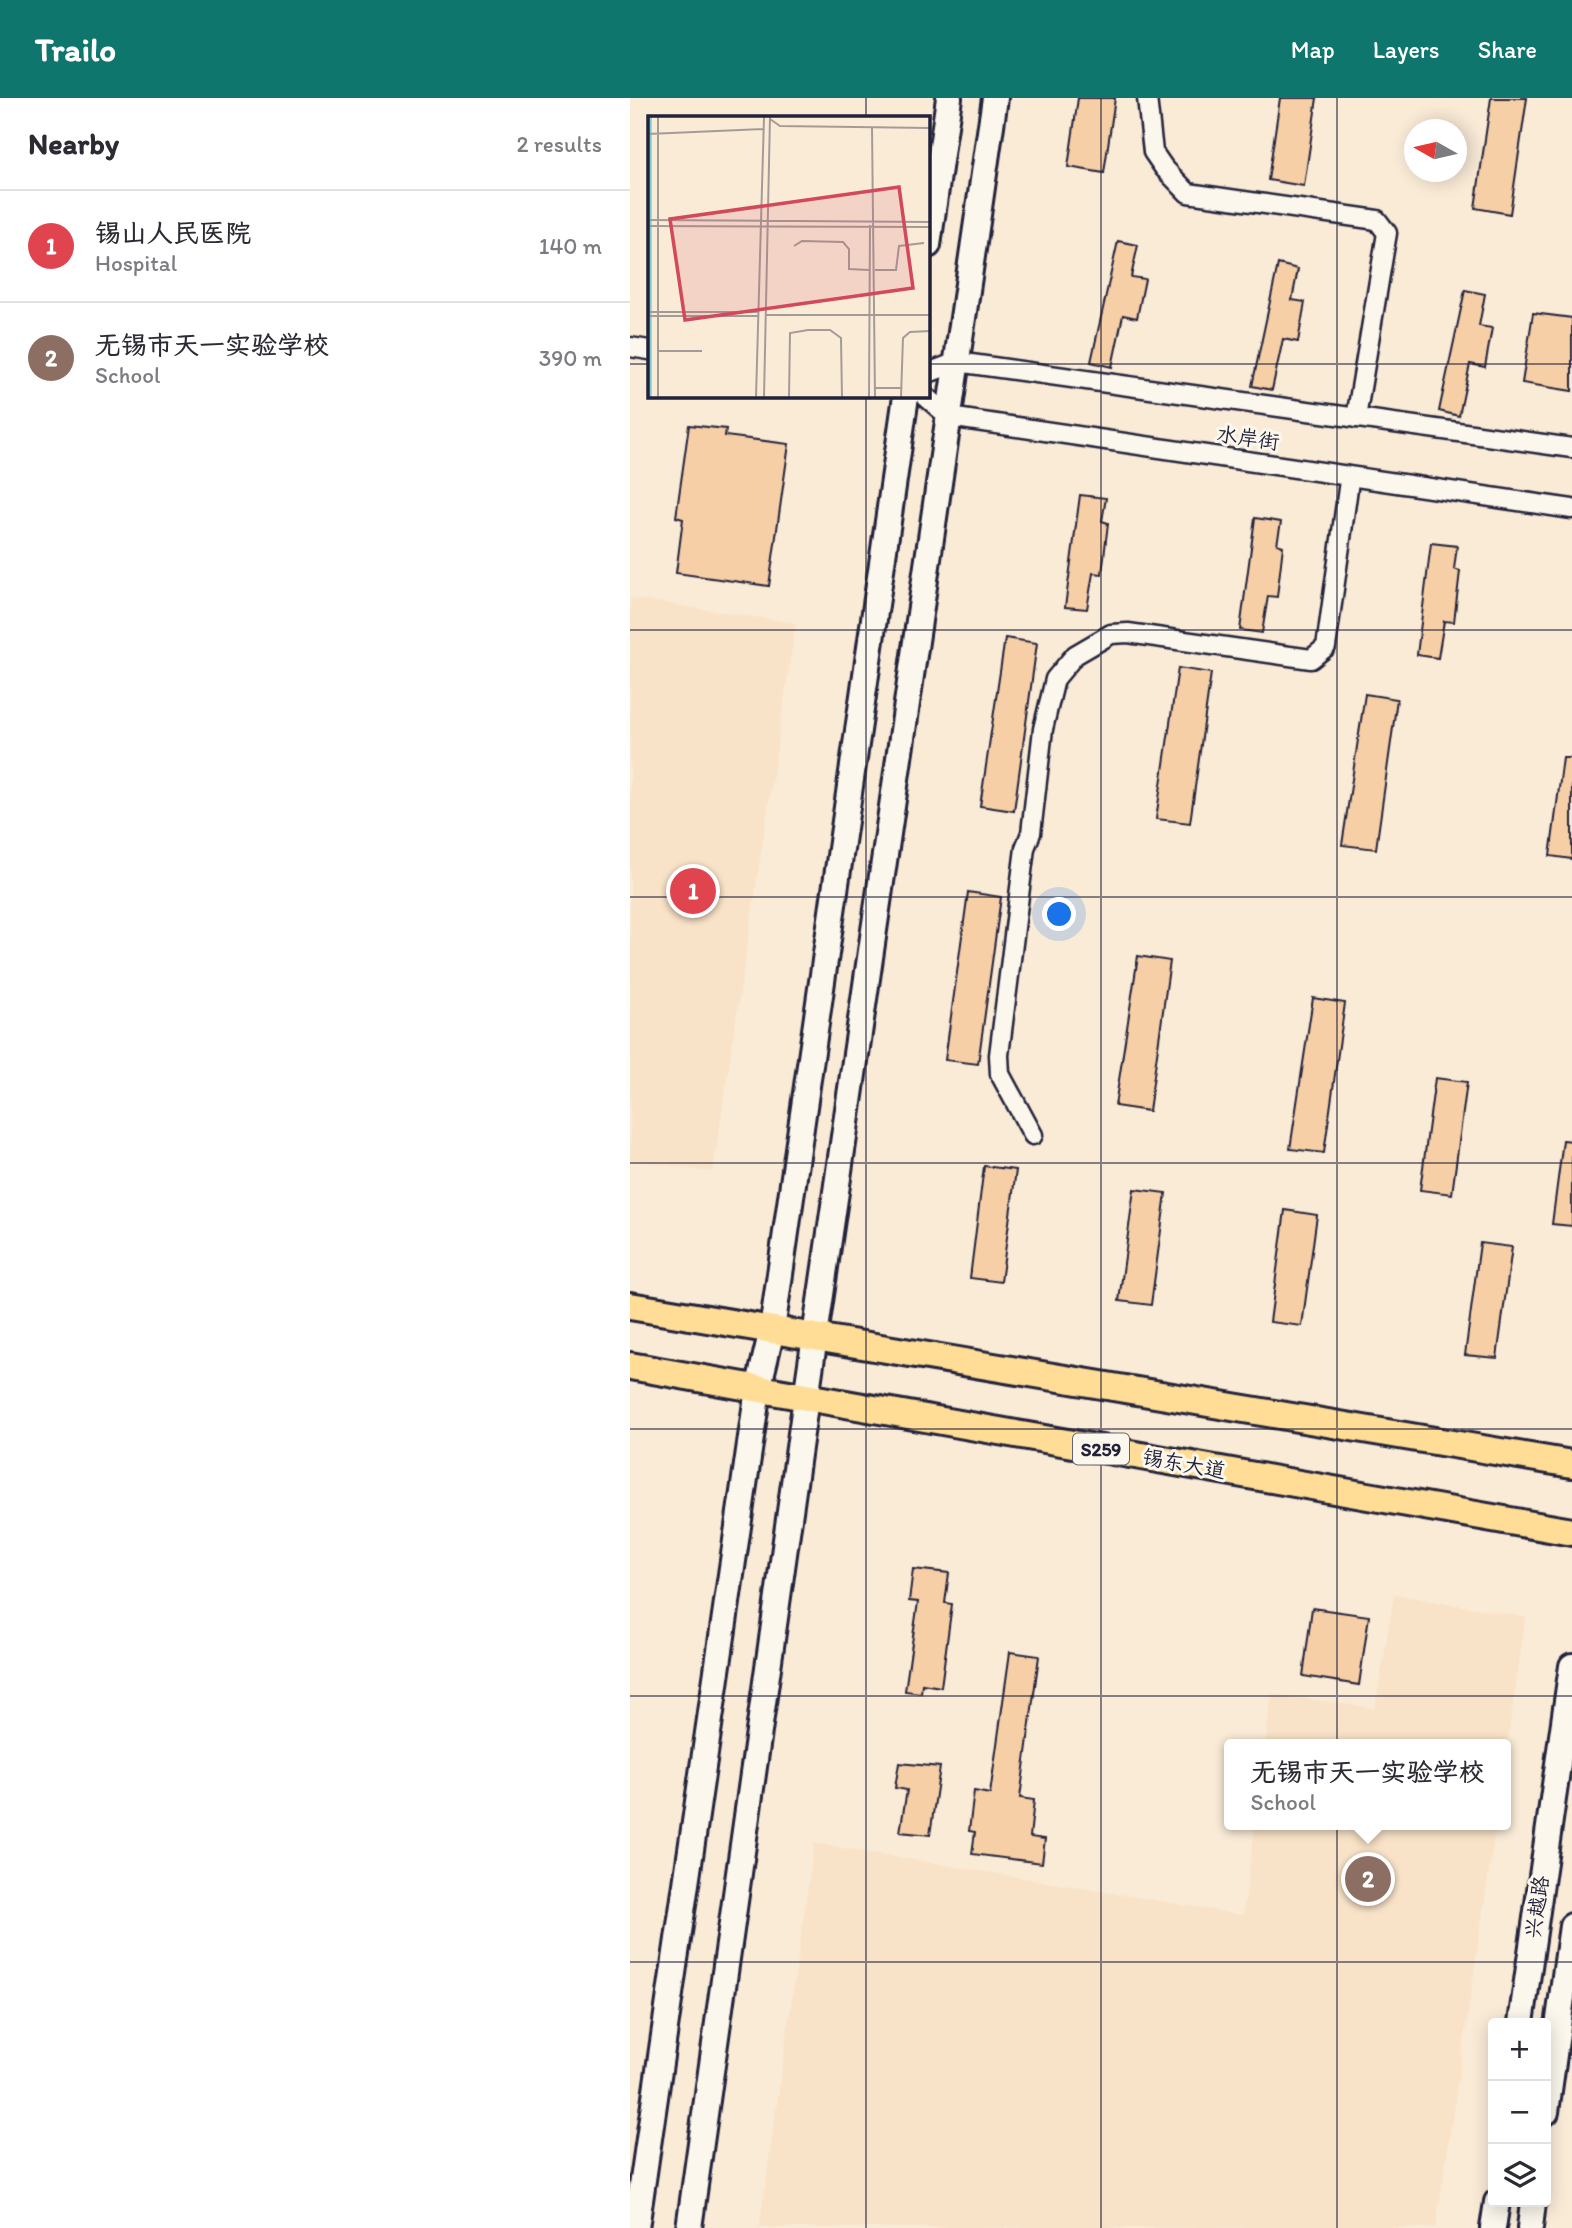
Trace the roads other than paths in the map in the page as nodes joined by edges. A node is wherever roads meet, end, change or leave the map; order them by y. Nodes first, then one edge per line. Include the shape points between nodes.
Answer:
1 (948, 98) edge
2 (995, 98) edge
3 (1147, 98) edge
4 (929, 237) edge
5 (630, 347) edge
6 (648, 350) edge
7 (957, 362) junction
8 (929, 373) edge
9 (906, 397) edge
10 (926, 397) edge
11 (949, 416) junction
12 (1356, 418) junction
13 (1572, 448) edge
14 (1348, 476) junction
15 (1572, 509) edge
16 (1032, 1135) dead end
17 (630, 1306) edge
18 (772, 1330) junction
19 (816, 1337) junction
20 (630, 1366) edge
21 (758, 1389) junction
22 (806, 1398) junction
23 (1572, 1464) edge
24 (1572, 1532) edge
25 (1572, 1666) edge
26 (1572, 1926) edge
27 (1522, 2018) edge
28 (1550, 2081) edge
29 (1496, 2207) edge
30 (1532, 2207) edge
31 (636, 2228) edge
32 (689, 2228) edge
33 (1493, 2228) edge
34 (1530, 2228) edge

1 - 4 main road
2 - 7 main road
3 - 12 street via 1153,152 1188,193 1377,220 1387,233
5 - 6 street
7 - 8 street, 水岸街
7 - 11 main road
7 - 12 street, 水岸街
9 - 18 main road
10 - 11 street
11 - 14 street, 水岸街
11 - 19 main road
12 - 13 street, 水岸街
14 - 15 street, 水岸街
14 - 16 street via 1326,647 1311,659 1128,633 1111,635 1074,655 1055,679 1025,848 999,1055 1000,1074
17 - 18 main road
18 - 19 main road
18 - 21 main road
19 - 22 main road
19 - 23 main road
20 - 21 main road, 锡东大道 / S259
21 - 22 main road, 锡东大道 / S259
21 - 31 main road
22 - 24 main road, 锡东大道 / S259
22 - 32 main road
25 - 27 main road, 兴越路
26 - 28 main road, 兴越路
29 - 33 main road
30 - 34 main road

